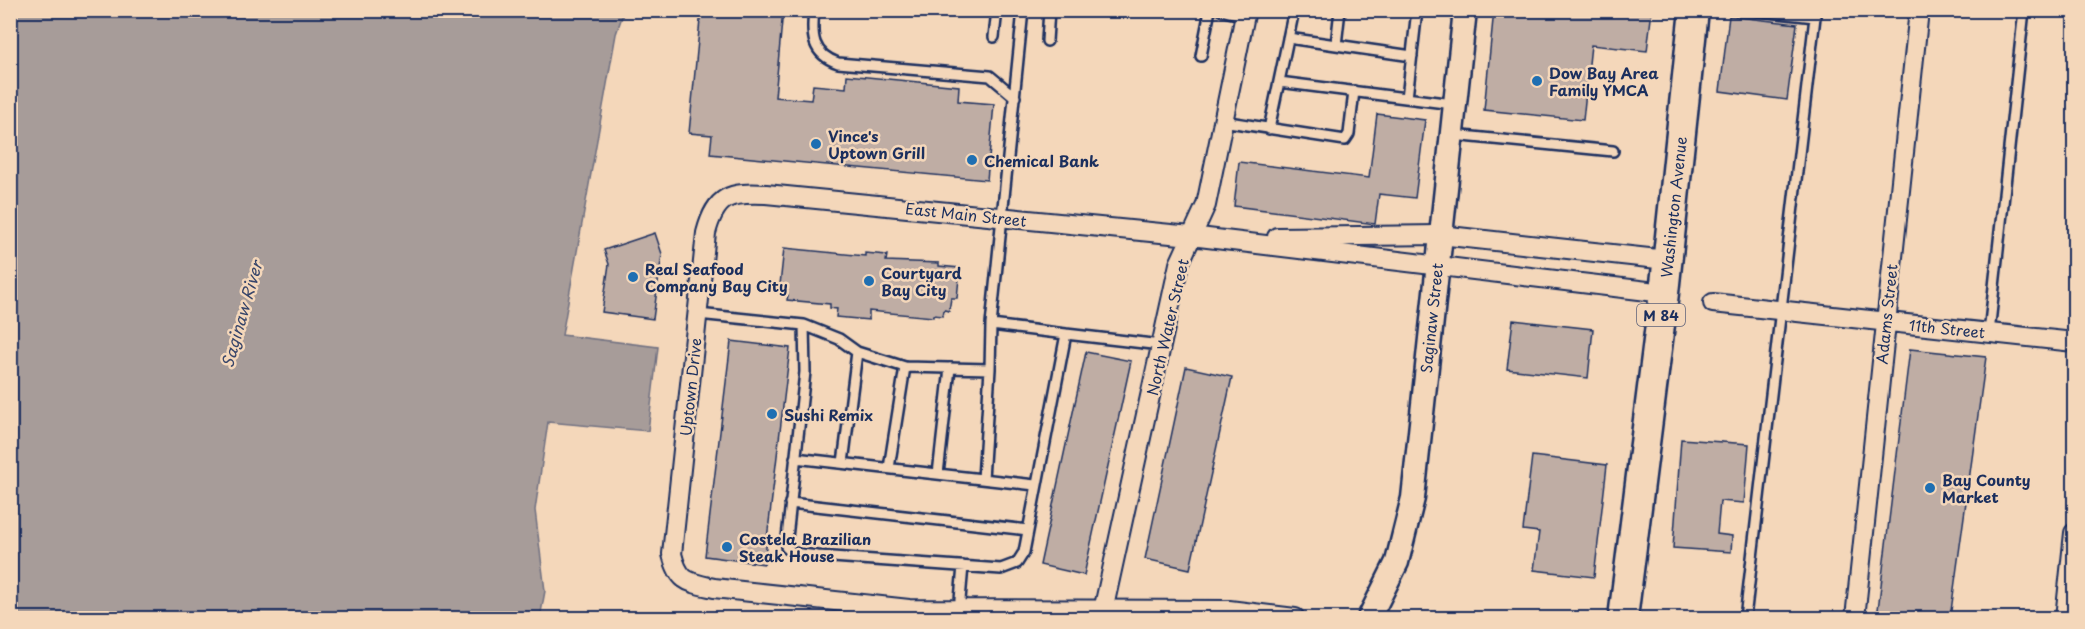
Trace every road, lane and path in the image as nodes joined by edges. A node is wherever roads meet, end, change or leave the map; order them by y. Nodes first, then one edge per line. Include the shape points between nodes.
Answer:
1 (813, 10) edge
2 (997, 10) edge
3 (1023, 10) edge
4 (1049, 10) edge
5 (1210, 10) edge
6 (1221, 10) edge
7 (1294, 10) edge
8 (1340, 10) edge
9 (1417, 10) edge
10 (1466, 10) edge
11 (1694, 10) edge
12 (1749, 10) edge
13 (1919, 10) edge
14 (2024, 10) edge
15 (1245, 13) edge
16 (994, 37) dead end
17 (1288, 38) junction
18 (1047, 41) dead end
19 (1335, 45) junction
20 (1201, 56) dead end
21 (1412, 56) junction
22 (1279, 82) junction
23 (1354, 92) junction
24 (1015, 98) junction
25 (1407, 98) junction
26 (1456, 105) junction
27 (1221, 121) junction
28 (1269, 129) junction
29 (1453, 135) junction
30 (1613, 151) dead end
31 (719, 203) joint
32 (1002, 217) junction
33 (1440, 235) junction
34 (1191, 236) junction
35 (1216, 239) junction
36 (1667, 260) junction
37 (1436, 267) junction
38 (1664, 293) junction
39 (1713, 303) dead end
40 (1781, 310) junction
41 (698, 314) junction
42 (1886, 321) junction
43 (804, 325) junction
44 (991, 325) junction
45 (1066, 333) junction
46 (1989, 333) junction
47 (2074, 342) edge
48 (1161, 345) junction
49 (857, 352) junction
50 (904, 367) junction
51 (950, 368) junction
52 (990, 369) junction
53 (795, 458) junction
54 (843, 463) junction
55 (890, 468) junction
56 (938, 474) junction
57 (983, 479) junction
58 (1035, 485) junction
59 (790, 503) junction
60 (1028, 530) junction
61 (2074, 533) edge
62 (963, 566) junction
63 (959, 610) junction
64 (1103, 611) junction
65 (1030, 615) edge
66 (1295, 618) edge
67 (1369, 618) edge
68 (1623, 618) edge
69 (1745, 618) edge
70 (1854, 618) edge
71 (2066, 618) edge

1 - 24 lane via 813,35 825,58 838,63 990,76
2 - 16 lane
3 - 24 lane
4 - 18 lane
5 - 20 lane
6 - 15 lane
7 - 17 lane
8 - 19 lane
9 - 21 lane
10 - 26 street, Saginaw Street
11 - 36 main road, Washington Avenue / M 84
12 - 40 lane via 1815,17
13 - 42 street, Adams Street
14 - 46 lane
15 - 27 street, North Water Street
17 - 19 lane
17 - 22 lane
19 - 21 lane
21 - 25 lane
22 - 23 lane
22 - 28 lane
23 - 25 lane
23 - 28 lane via 1345,140
24 - 32 lane
25 - 26 lane
26 - 29 street, Saginaw Street
27 - 28 lane
27 - 34 street, North Water Street via 1206,205
29 - 30 lane
29 - 33 street, Saginaw Street
31 - 32 street, East Main Street via 742,193
31 - 41 street, Uptown Drive via 706,233
32 - 34 street, East Main Street
32 - 44 lane
33 - 35 street, East Main Street
33 - 36 street, East Main Street
33 - 37 street, Saginaw Street
34 - 35 street, East Main Street
34 - 48 street, North Water Street via 1179,264
35 - 37 street, East Main Street
36 - 38 main road, Washington Avenue / M 84
37 - 38 street
37 - 67 street, Saginaw Street via 1413,498 1396,562
38 - 68 main road, Washington Avenue / M 84
39 - 40 street, 11th Street
40 - 42 street, 11th Street
40 - 69 lane
41 - 43 lane
41 - 63 street, Uptown Drive via 672,554 677,573 689,583 714,588 909,609
42 - 46 street, 11th Street
42 - 70 street, Adams Street
43 - 49 lane
43 - 53 lane via 805,372
44 - 45 lane
44 - 52 lane
45 - 48 lane
45 - 58 lane
46 - 47 street, 11th Street
48 - 64 street, North Water Street
49 - 50 lane
49 - 54 lane
50 - 51 lane
50 - 55 lane
51 - 52 lane
51 - 56 lane
52 - 57 lane
53 - 54 lane
53 - 59 lane
54 - 55 lane
55 - 56 lane
56 - 57 lane
57 - 58 lane
58 - 60 lane
59 - 60 lane
59 - 62 lane via 786,547 793,553
60 - 62 lane via 1024,552 1017,563 1001,569
61 - 71 street
62 - 63 lane
63 - 65 street
64 - 65 street
64 - 66 street via 1229,610

